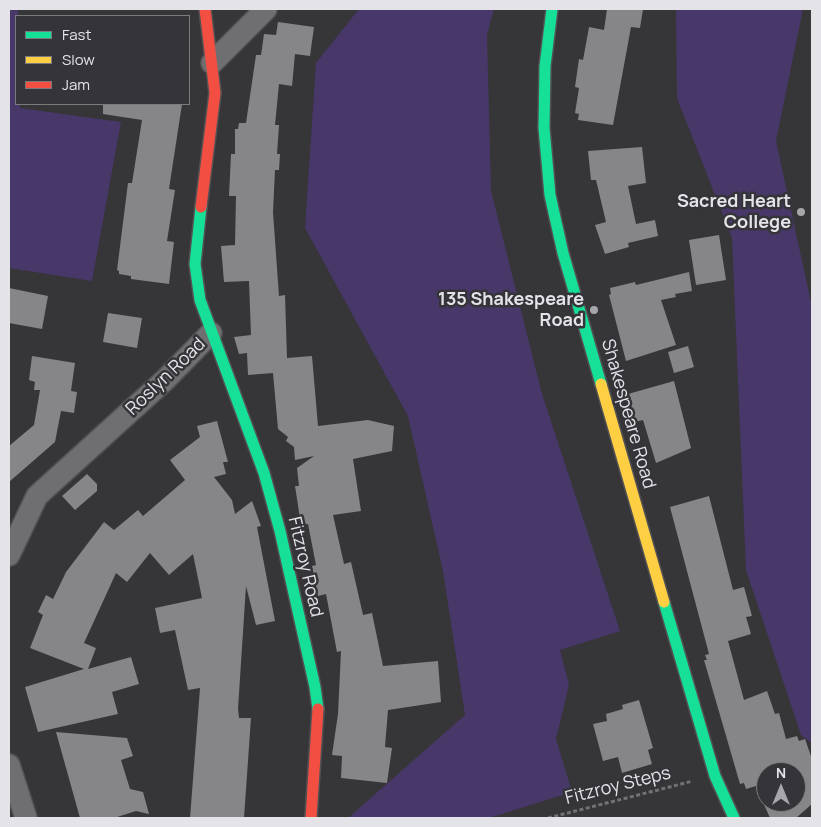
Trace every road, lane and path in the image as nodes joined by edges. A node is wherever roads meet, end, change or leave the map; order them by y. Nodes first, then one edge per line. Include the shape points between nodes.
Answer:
1 (205, 9) edge
2 (266, 9) edge
3 (552, 9) edge
4 (212, 63) junction
5 (211, 333) junction
6 (9, 555) edge
7 (9, 764) edge
8 (694, 781) dead end
9 (26, 818) edge
10 (312, 818) edge
11 (548, 818) edge
12 (734, 818) edge

1 - 4 street, Roslyn Road
2 - 4 street
3 - 12 street, Shakespeare Road via 545,66 544,128 552,204 563,253 715,776
4 - 5 street, Roslyn Road via 215,92 195,264 200,300
5 - 6 street, Roslyn Road via 166,379 37,496
5 - 10 street, Fitzroy Road via 264,474 315,687 318,712
7 - 9 street
8 - 11 path, Fitzroy Steps

